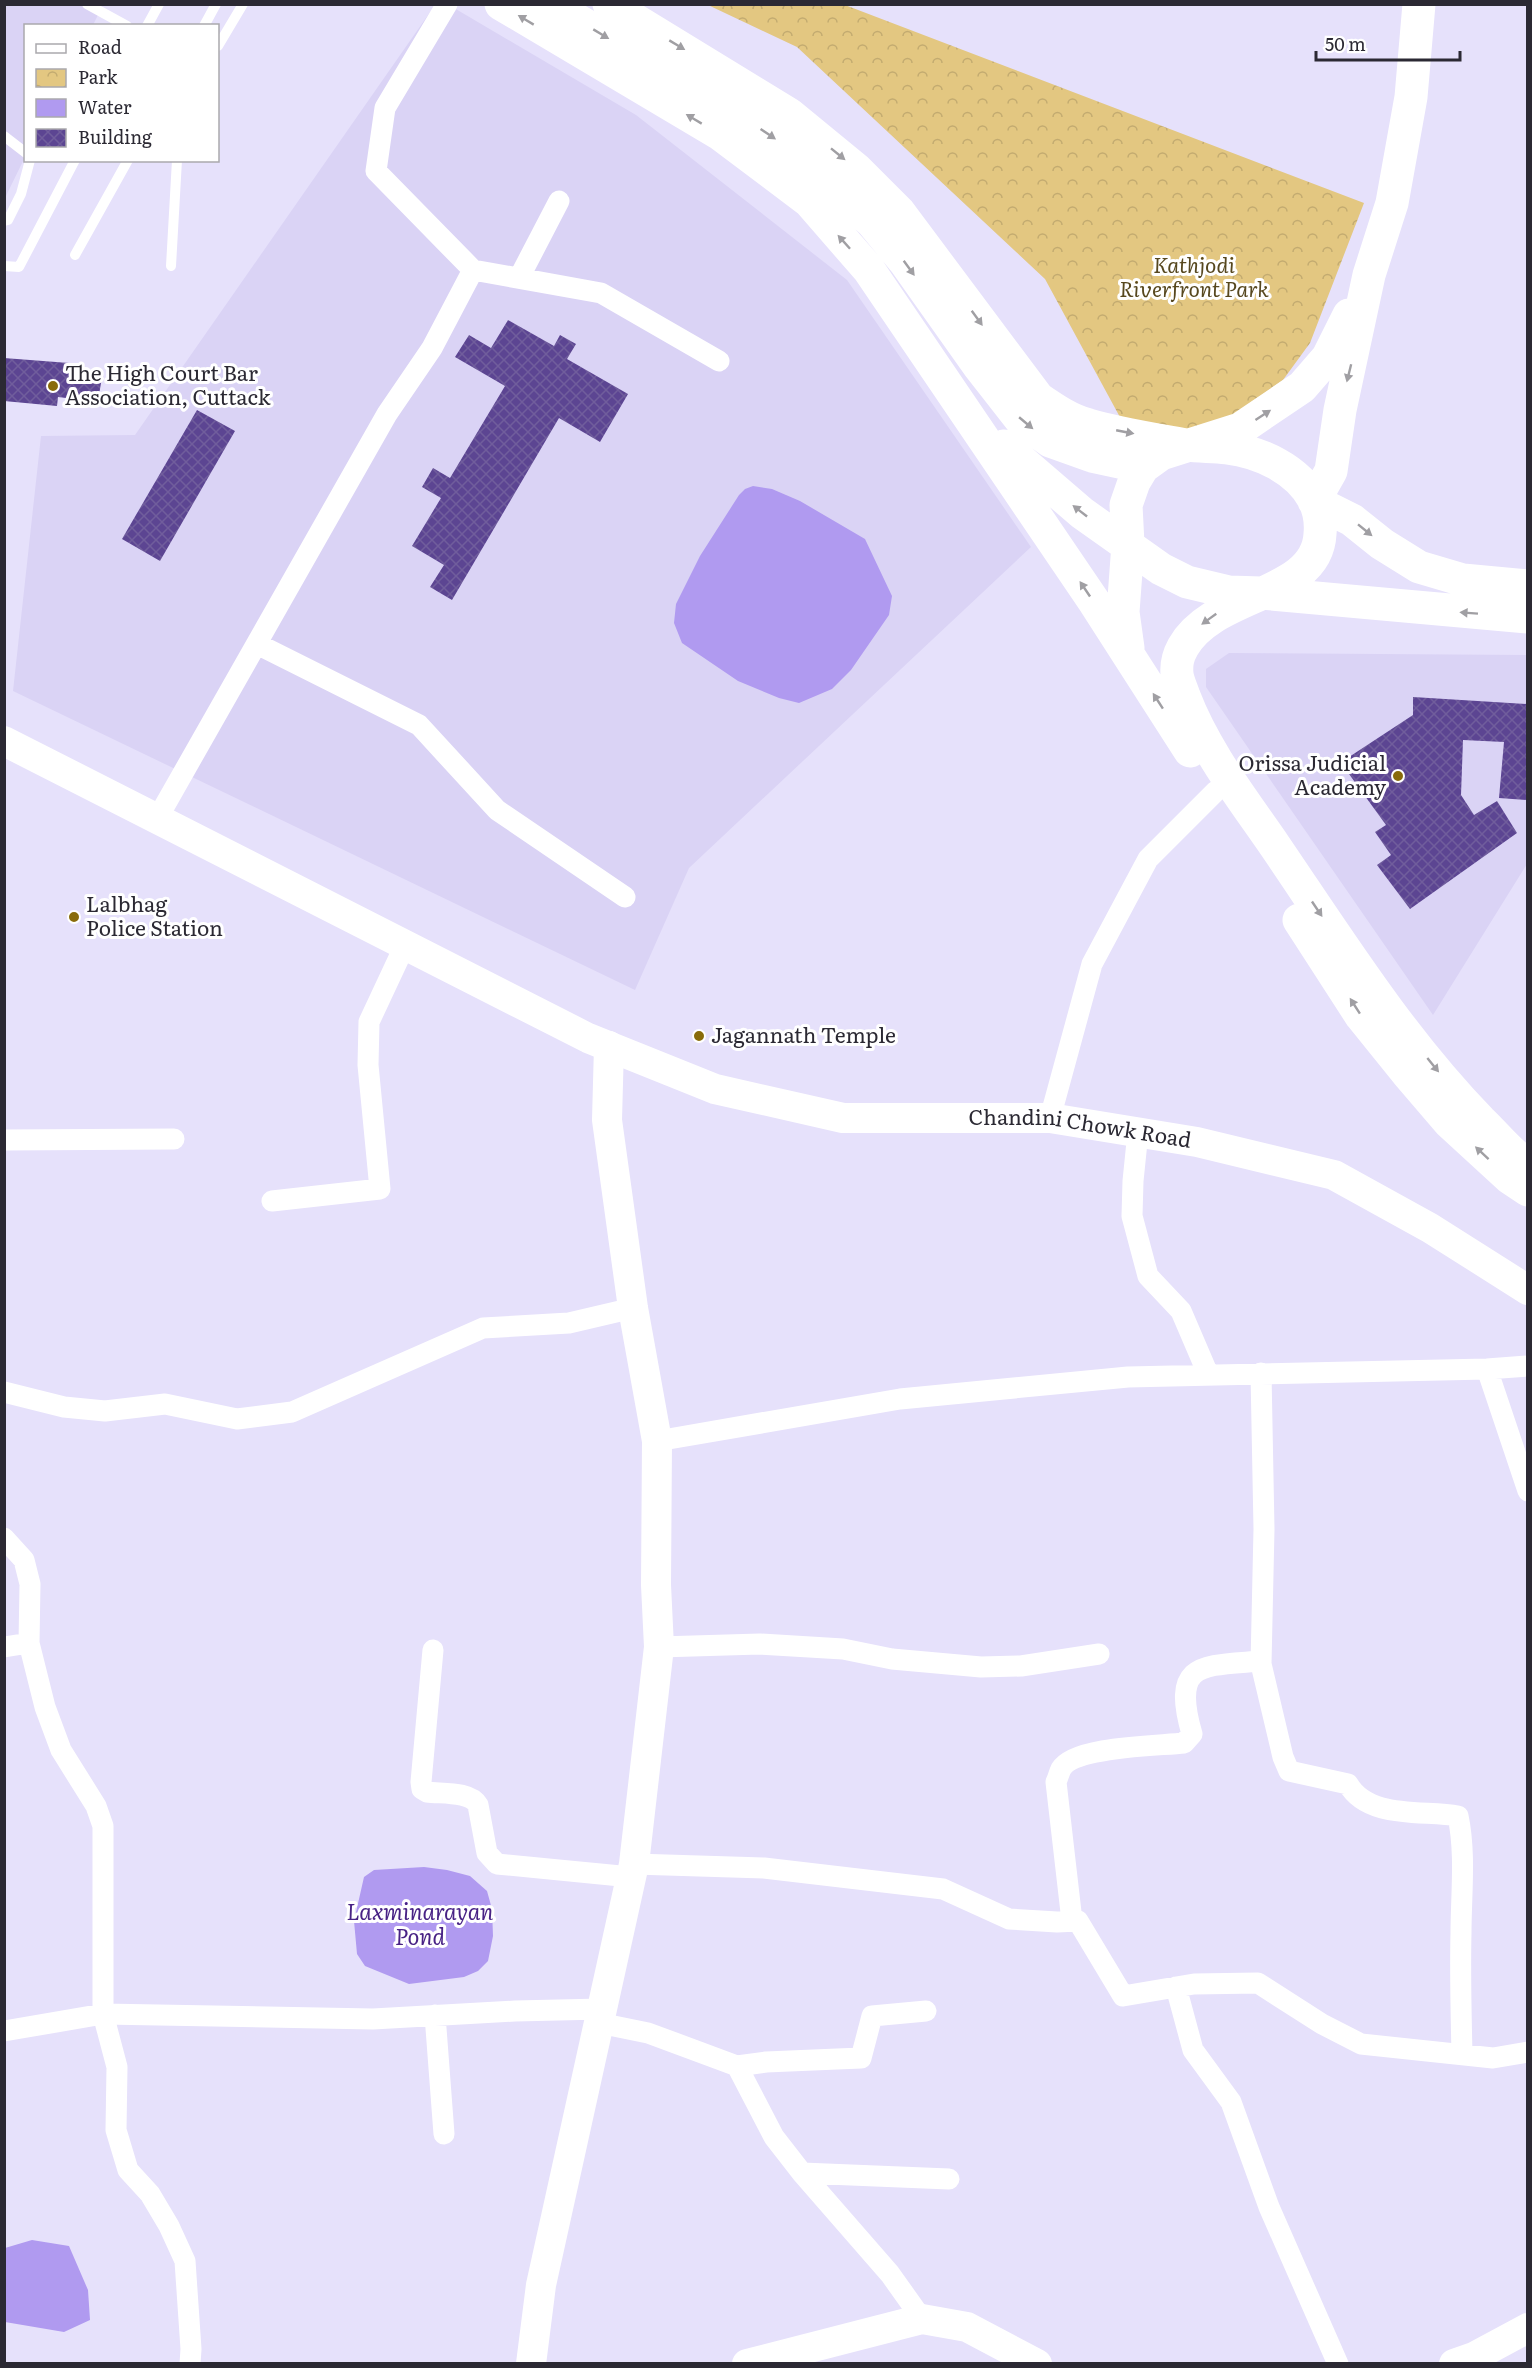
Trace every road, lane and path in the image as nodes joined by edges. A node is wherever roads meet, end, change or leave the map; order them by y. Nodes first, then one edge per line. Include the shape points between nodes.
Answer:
1 (87, 4) edge
2 (159, 4) edge
3 (216, 4) edge
4 (243, 4) edge
5 (447, 4) edge
6 (501, 4) edge
7 (550, 4) edge
8 (609, 4) edge
9 (1419, 4) edge
10 (123, 24) edge
11 (148, 24) edge
12 (205, 24) edge
13 (219, 44) edge
14 (4, 136) edge
15 (24, 151) edge
16 (29, 162) edge
17 (74, 162) edge
18 (127, 162) edge
19 (177, 162) edge
20 (559, 201) dead end
21 (4, 221) edge
22 (75, 255) dead end
23 (4, 266) edge
24 (171, 266) dead end
25 (473, 270) junction
26 (1370, 275) junction
27 (519, 278) junction
28 (719, 361) dead end
29 (963, 409) junction
30 (1190, 446) junction
31 (1143, 467) junction
32 (1314, 501) junction
33 (1128, 544) junction
34 (1527, 586) edge
35 (1261, 593) junction
36 (1527, 617) edge
37 (257, 644) junction
38 (1129, 656) junction
39 (4, 741) edge
40 (1216, 791) junction
41 (157, 819) junction
42 (626, 897) dead end
43 (405, 945) junction
44 (609, 1046) junction
45 (1050, 1118) junction
46 (1138, 1132) junction
47 (174, 1139) dead end
48 (4, 1140) edge
49 (1527, 1165) edge
50 (1527, 1190) edge
51 (272, 1201) dead end
52 (1527, 1290) edge
53 (633, 1308) junction
54 (1527, 1366) edge
55 (1487, 1369) junction
56 (1261, 1373) junction
57 (1208, 1374) junction
58 (4, 1392) edge
59 (657, 1441) junction
60 (1527, 1491) edge
61 (4, 1538) edge
62 (29, 1643) junction
63 (4, 1647) edge
64 (659, 1647) junction
65 (433, 1650) dead end
66 (1099, 1654) dead end
67 (1261, 1661) junction
68 (633, 1870) junction
69 (1071, 1921) junction
70 (1176, 1987) junction
71 (926, 2011) dead end
72 (103, 2014) junction
73 (435, 2015) junction
74 (600, 2016) junction
75 (4, 2031) edge
76 (1527, 2052) edge
77 (1462, 2054) junction
78 (737, 2066) junction
79 (444, 2134) dead end
80 (802, 2173) junction
81 (949, 2179) dead end
82 (922, 2319) junction
83 (1527, 2328) edge
84 (1495, 2356) edge
85 (190, 2364) edge
86 (531, 2364) edge
87 (747, 2364) edge
88 (1037, 2364) edge
89 (1338, 2364) edge
90 (1454, 2364) edge

1 - 10 lane
2 - 11 lane
3 - 12 lane
4 - 13 lane
5 - 25 street via 385,108 376,171
29 -> 6 main road via 869,270 808,201 720,134
7 -> 31 main road via 771,135 821,176 872,222 905,262 1021,420 1050,441 1092,456
8 -> 30 main road via 789,114 856,169 898,212 1038,398 1060,414 1087,425
9 - 26 main road via 1411,97 1392,203
14 - 15 lane
16 - 21 lane via 21,194
17 - 23 lane via 19,267
18 - 22 lane
19 - 24 lane
20 - 27 street
25 - 27 street
25 - 37 street via 432,348 387,414
30 -> 26 main road via 1240,429 1302,387 1328,357
26 -> 32 main road via 1340,410 1331,471
27 - 28 street via 601,293
33 -> 29 main road via 1082,513
38 -> 29 main road
30 - 31 main road via 1161,454
30 - 32 main road via 1232,448 1258,455 1291,473
31 - 33 main road via 1126,506
32 -> 34 main road via 1352,520 1419,567 1463,580
32 - 35 main road via 1321,523 1320,547 1306,568 1287,583
33 - 35 main road via 1161,569 1187,582 1229,592
33 - 38 main road via 1123,612
36 -> 35 main road
35 -> 49 main road via 1213,616 1191,634 1177,659 1177,677 1204,741 1401,1027 1462,1101
37 - 41 street
37 - 42 street via 419,725 497,810
40 -> 38 main road
39 - 41 main road, Chandini Chowk Road
40 - 45 street via 1148,859 1092,964
50 -> 40 main road via 1449,1122 1361,1016
41 - 43 main road, Chandini Chowk Road
43 - 44 main road, Chandini Chowk Road
43 - 51 street via 369,1022 368,1065 380,1190
44 - 45 main road, Chandini Chowk Road via 715,1089 843,1118
44 - 53 main road via 608,1120
45 - 46 main road, Chandini Chowk Road
46 - 52 main road, Chandini Chowk Road via 1334,1175 1430,1228
46 - 57 street via 1132,1216 1148,1276 1181,1311
47 - 48 street
53 - 58 street via 569,1323 483,1328 292,1412 237,1419 165,1404 105,1411 64,1407
53 - 59 main road
54 - 55 street
55 - 56 street
55 - 60 street
56 - 57 street
56 - 67 street
57 - 59 street via 1128,1377 900,1399
59 - 64 main road
61 - 62 street via 24,1560 30,1584
62 - 63 street
62 - 72 street via 45,1707 61,1749 96,1806 103,1826
64 - 66 street via 772,1644 981,1667 1021,1666
64 - 68 main road
65 - 68 street via 422,1789 475,1800 487,1853 497,1864
67 - 69 street via 1207,1666 1192,1673 1185,1687 1185,1711 1192,1734 1184,1743 1122,1747 1072,1760 1061,1768 1056,1782
67 - 77 street via 1289,1771 1348,1784 1366,1803 1382,1809 1458,1816
68 - 69 street via 764,1868 943,1889 1009,1919
68 - 74 main road
69 - 70 street via 1078,1921 1123,1996
70 - 77 street via 1258,1983 1361,2044
70 - 89 street via 1192,2050 1231,2102 1269,2207
71 - 78 street via 872,2016 861,2058
72 - 73 street via 373,2019
72 - 75 street
72 - 85 street via 117,2067 116,2130 129,2170 150,2194 185,2261
73 - 74 street via 515,2011
73 - 79 street
74 - 78 street
74 - 86 main road via 541,2285
76 - 77 street via 1493,2058
78 - 80 street via 774,2138
80 - 81 street
80 - 82 street via 890,2274
82 - 87 main road
82 - 88 main road via 967,2327
83 - 84 main road
84 - 90 main road via 1474,2357

